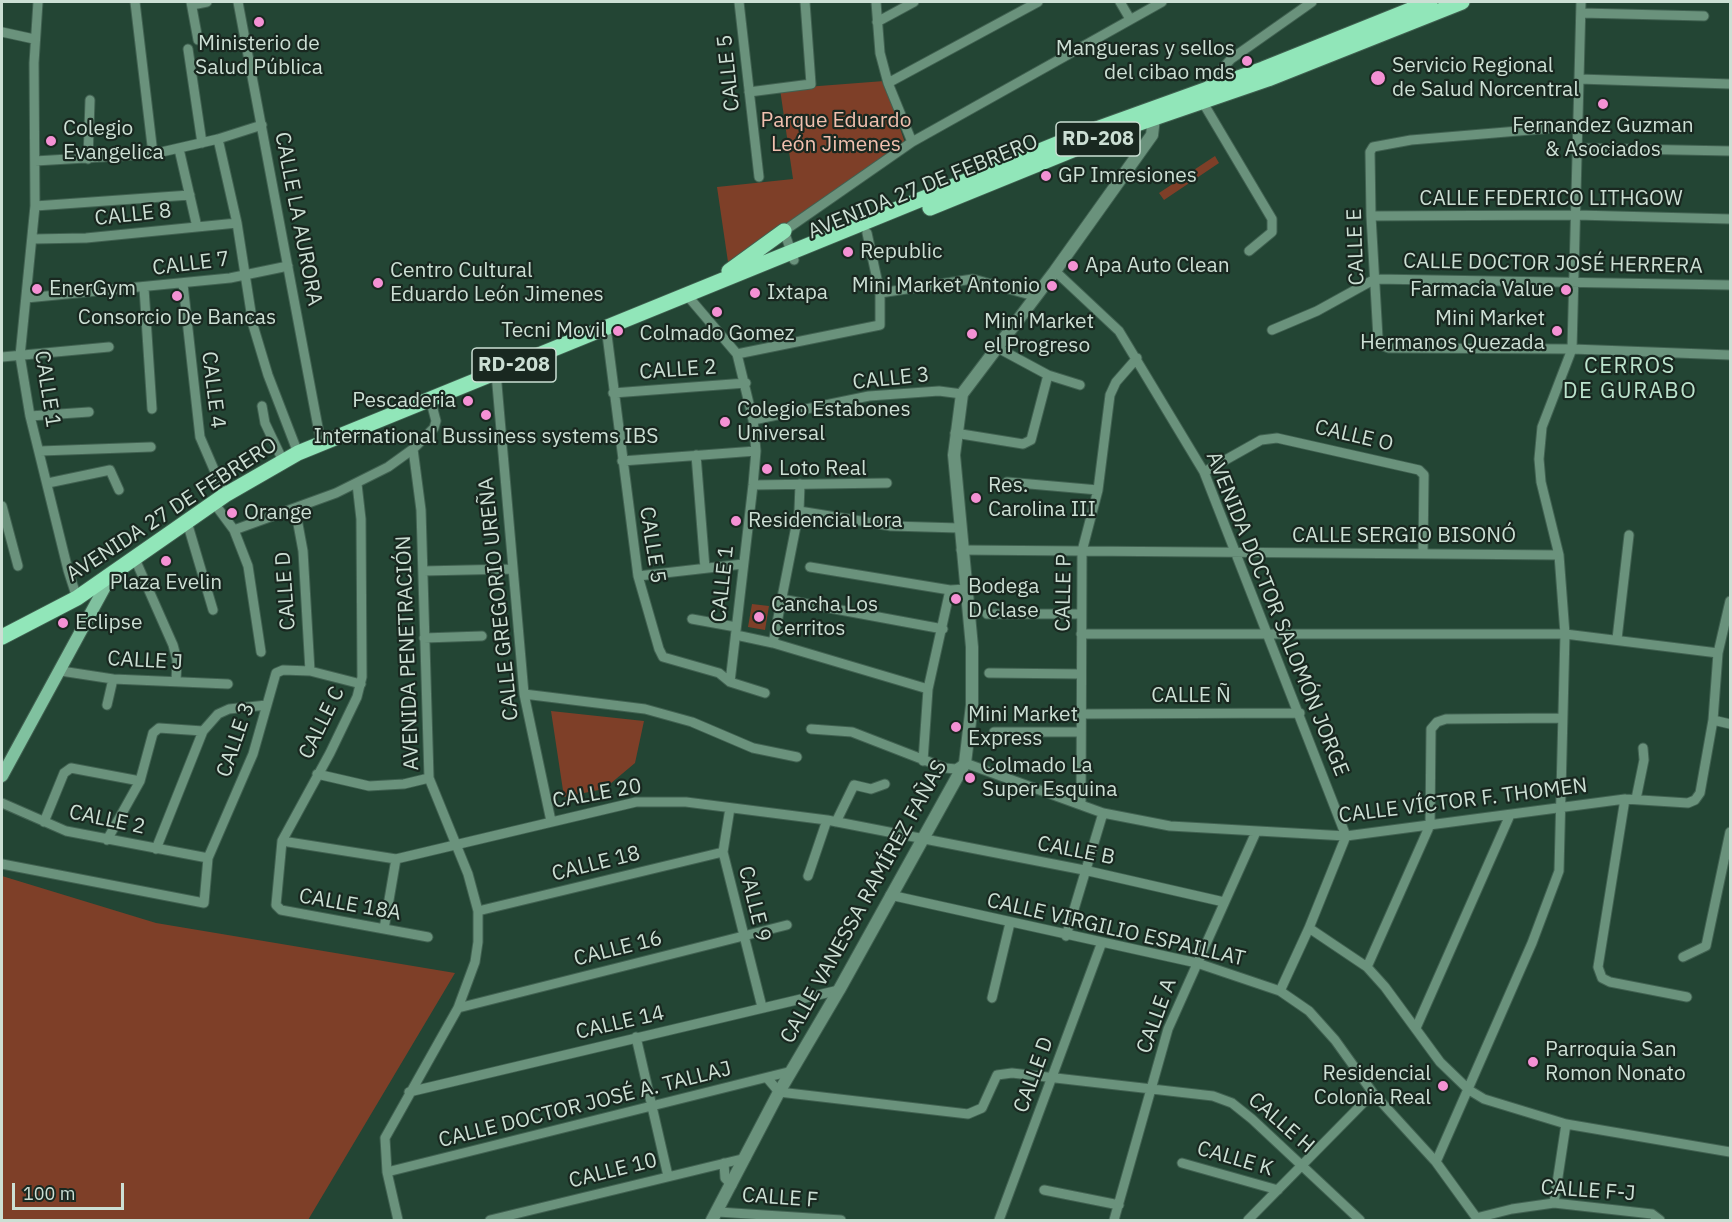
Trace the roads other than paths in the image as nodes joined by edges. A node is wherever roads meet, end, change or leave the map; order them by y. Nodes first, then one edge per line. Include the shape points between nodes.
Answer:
1 (38, 2) edge
2 (135, 2) edge
3 (207, 2) edge
4 (238, 2) edge
5 (739, 2) edge
6 (805, 2) edge
7 (876, 2) edge
8 (914, 2) edge
9 (1038, 2) edge
10 (1120, 2) edge
11 (1162, 2) edge
12 (1312, 2) edge
13 (1430, 2) edge
14 (1462, 2) edge
15 (1581, 2) edge
16 (191, 3) edge
17 (1581, 14) junction
18 (1704, 16) dead end
19 (1130, 19) junction
20 (877, 22) junction
21 (2, 32) edge
22 (34, 39) junction
23 (198, 40) dead end
24 (188, 49) dead end
25 (1579, 79) junction
26 (888, 83) junction
27 (1731, 84) edge
28 (749, 92) junction
29 (1204, 95) junction
30 (90, 100) dead end
31 (1152, 113) junction
32 (262, 125) junction
33 (1578, 126) junction
34 (218, 139) junction
35 (912, 142) junction
36 (202, 143) junction
37 (1578, 148) junction
38 (179, 149) junction
39 (1731, 151) edge
40 (153, 154) junction
41 (88, 159) junction
42 (35, 161) junction
43 (759, 177) dead end
44 (190, 195) junction
45 (36, 207) junction
46 (1576, 215) junction
47 (1371, 216) junction
48 (1731, 219) edge
49 (237, 223) junction
50 (198, 226) junction
51 (784, 231) junction
52 (867, 233) junction
53 (33, 239) junction
54 (1249, 251) dead end
55 (793, 255) junction
56 (288, 266) junction
57 (1055, 271) junction
58 (246, 274) junction
59 (1375, 279) junction
60 (1574, 281) junction
61 (183, 284) junction
62 (1731, 285) edge
63 (706, 286) junction
64 (144, 288) junction
65 (880, 293) junction
66 (686, 294) junction
67 (1034, 296) junction
68 (26, 298) junction
69 (606, 327) junction
70 (1272, 330) dead end
71 (109, 347) dead end
72 (996, 347) junction
73 (1572, 349) junction
74 (737, 354) junction
75 (1731, 355) edge
76 (20, 356) junction
77 (2, 357) edge
78 (1137, 358) junction
79 (496, 373) junction
80 (1048, 375) junction
81 (746, 383) junction
82 (1080, 385) dead end
83 (613, 393) junction
84 (962, 394) junction
85 (430, 398) junction
86 (262, 406) dead end
87 (152, 409) dead end
88 (89, 412) dead end
89 (30, 416) junction
90 (753, 420) junction
91 (955, 433) junction
92 (321, 443) junction
93 (151, 447) dead end
94 (413, 449) junction
95 (40, 451) junction
96 (756, 451) junction
97 (298, 453) junction
98 (696, 455) junction
99 (622, 460) junction
100 (283, 461) junction
101 (1204, 472) junction
102 (1007, 482) dead end
103 (48, 483) junction
104 (887, 483) dead end
105 (357, 484) junction
106 (800, 484) junction
107 (753, 485) junction
108 (119, 490) dead end
109 (1098, 490) junction
110 (219, 499) junction
111 (2, 506) edge
112 (295, 508) junction
113 (799, 511) junction
114 (186, 522) junction
115 (959, 528) junction
116 (234, 530) junction
117 (1629, 535) dead end
118 (962, 550) junction
119 (1082, 551) junction
120 (1423, 552) junction
121 (1238, 553) junction
122 (1559, 555) junction
123 (135, 559) junction
124 (743, 564) junction
125 (18, 566) dead end
126 (810, 567) dead end
127 (705, 568) junction
128 (511, 569) junction
129 (423, 571) junction
130 (112, 574) junction
131 (638, 576) junction
132 (966, 589) junction
133 (950, 590) junction
134 (77, 598) junction
135 (782, 599) junction
136 (1731, 601) edge
137 (213, 610) dead end
138 (987, 614) dead end
139 (1081, 614) junction
140 (692, 618) dead end
141 (943, 629) junction
142 (736, 631) junction
143 (1081, 633) junction
144 (1268, 633) junction
145 (1565, 634) junction
146 (482, 636) dead end
147 (2, 637) edge
148 (424, 638) junction
149 (1617, 639) junction
150 (773, 643) junction
151 (261, 652) dead end
152 (1718, 653) junction
153 (61, 671) junction
154 (310, 671) junction
155 (989, 673) dead end
156 (1081, 674) junction
157 (113, 679) junction
158 (176, 681) junction
159 (730, 682) junction
160 (228, 684) dead end
161 (361, 684) junction
162 (928, 689) junction
163 (765, 693) dead end
164 (524, 694) junction
165 (107, 705) dead end
166 (267, 705) junction
167 (1300, 713) junction
168 (1081, 714) junction
169 (1562, 718) junction
170 (1713, 720) junction
171 (1731, 724) edge
172 (811, 729) dead end
173 (203, 731) junction
174 (994, 732) dead end
175 (1081, 732) junction
176 (1642, 748) dead end
177 (797, 757) dead end
178 (923, 761) junction
179 (965, 763) junction
180 (317, 774) junction
181 (2, 776) edge
182 (429, 778) junction
183 (140, 781) junction
184 (885, 784) dead end
185 (1636, 799) junction
186 (1625, 800) junction
187 (2, 803) edge
188 (1081, 805) junction
189 (1562, 807) junction
190 (730, 808) junction
191 (1103, 813) junction
192 (1510, 815) junction
193 (551, 820) junction
194 (832, 821) junction
195 (44, 822) junction
196 (1430, 825) junction
197 (1256, 832) junction
198 (1731, 832) edge
199 (1347, 836) junction
200 (107, 840) junction
201 (921, 840) junction
202 (282, 841) junction
203 (457, 843) junction
204 (156, 849) junction
205 (723, 852) junction
206 (208, 858) junction
207 (396, 859) junction
208 (2, 864) edge
209 (1084, 870) junction
210 (808, 876) dead end
211 (1719, 877) junction
212 (1731, 879) edge
213 (890, 895) junction
214 (276, 897) joint
215 (1224, 902) junction
216 (478, 911) junction
217 (1010, 923) junction
218 (787, 925) dead end
219 (1309, 928) junction
220 (384, 929) junction
221 (744, 936) junction
222 (1066, 936) junction
223 (428, 937) dead end
224 (1102, 942) junction
225 (1683, 957) dead end
226 (1197, 963) junction
227 (1367, 967) junction
228 (839, 990) junction
229 (1280, 991) junction
230 (1687, 997) dead end
231 (992, 998) dead end
232 (762, 1007) junction
233 (458, 1008) junction
234 (1416, 1028) junction
235 (636, 1037) junction
236 (792, 1071) junction
237 (1053, 1078) junction
238 (768, 1079) junction
239 (1153, 1087) junction
240 (1468, 1090) junction
241 (409, 1092) junction
242 (779, 1092) junction
243 (1373, 1094) junction
244 (651, 1106) junction
245 (1566, 1124) junction
246 (1731, 1152) edge
247 (746, 1158) junction
248 (1436, 1162) junction
249 (724, 1163) junction
250 (1182, 1163) dead end
251 (1303, 1165) junction
252 (387, 1172) junction
253 (668, 1176) junction
254 (732, 1185) junction
255 (1044, 1190) dead end
256 (1278, 1190) junction
257 (1554, 1203) junction
258 (1119, 1205) junction
259 (715, 1216) edge
260 (790, 1219) edge
261 (1477, 1219) edge
262 (398, 1221) edge
263 (490, 1221) edge
264 (841, 1221) edge
265 (999, 1221) edge
266 (1114, 1221) edge
267 (1248, 1221) edge
268 (1360, 1221) edge
269 (1660, 1221) edge

1 - 22 street, CALLE 1
2 - 40 street
3 - 16 street
4 - 32 street, CALLE LA AURORA
5 - 28 street, CALLE 5
6 - 28 street via 811,84
7 - 20 street
8 - 20 street
9 - 26 street
10 - 19 street
11 - 19 street
12 - 29 street via 1231,58
13 - 29 main road, AVENIDA 27 DE FEBRERO / RD-208
14 - 29 main road, AVENIDA 27 DE FEBRERO / RD-208 via 1268,79
15 - 17 street
16 - 23 street
17 - 18 street
17 - 25 street
19 - 35 street
20 - 26 street
21 - 22 street
22 - 42 street, CALLE 1
24 - 36 street
25 - 27 street
25 - 33 street
26 - 35 street
28 - 43 street, CALLE 5
29 - 31 main road, AVENIDA 27 DE FEBRERO / RD-208
29 - 54 street via 1272,219 1272,232
30 - 41 street
31 - 52 main road, AVENIDA 27 DE FEBRERO / RD-208
31 - 55 main road, AVENIDA 27 DE FEBRERO / RD-208
31 - 57 street, CALLE VANESSA RAMÍREZ FAÑAS via 1152,135
32 - 34 street
32 - 56 street, CALLE LA AURORA
33 - 37 street
33 - 47 street, CALLE E via 1411,140 1373,147
34 - 36 street
34 - 49 street
35 - 51 street
36 - 38 street
37 - 39 street
37 - 46 street
38 - 40 street
38 - 44 street
40 - 41 street
41 - 42 street
42 - 45 street, CALLE 1
44 - 45 street
44 - 50 street
45 - 53 street, CALLE 1
46 - 47 street, CALLE FEDERICO LITHGOW
46 - 48 street, CALLE FEDERICO LITHGOW
46 - 60 street
47 - 59 street, CALLE E
49 - 50 street, CALLE 8
49 - 58 street
50 - 53 street, CALLE 8 via 86,238
51 - 55 street
51 - 63 main road
52 - 55 main road, AVENIDA 27 DE FEBRERO / RD-208
52 - 65 street
53 - 68 street, CALLE 1
55 - 63 main road, AVENIDA 27 DE FEBRERO / RD-208
56 - 58 street, CALLE 7
56 - 92 street, CALLE LA AURORA
57 - 67 street, CALLE VANESSA RAMÍREZ FAÑAS
57 - 78 street, AVENIDA DOCTOR SALOMÓN JORGE via 1119,331
58 - 61 street, CALLE 7
58 - 97 street via 255,333
59 - 60 street, CALLE DOCTOR JOSÉ HERRERA
59 - 70 street
59 - 73 street, CALLE E via 1378,338 1381,345 1389,348
60 - 62 street, CALLE DOCTOR JOSÉ HERRERA
60 - 73 street
61 - 64 street, CALLE 7
61 - 110 street, CALLE 4 via 200,437
63 - 66 main road, AVENIDA 27 DE FEBRERO / RD-208
64 - 68 street, CALLE 7
64 - 87 street
65 - 67 street via 973,279
65 - 74 street via 882,321 877,327
66 - 69 main road, AVENIDA 27 DE FEBRERO / RD-208
66 - 74 street, CALLE 1
67 - 72 street, CALLE VANESSA RAMÍREZ FAÑAS
68 - 76 street, CALLE 1
69 - 79 main road, AVENIDA 27 DE FEBRERO / RD-208
69 - 83 street, CALLE 5
71 - 76 street
72 - 80 street
72 - 84 street, CALLE VANESSA RAMÍREZ FAÑAS
73 - 75 street
73 - 122 street via 1542,427 1539,459
74 - 81 street, CALLE 1
76 - 77 street
76 - 89 street, CALLE 1
78 - 101 street, AVENIDA DOCTOR SALOMÓN JORGE
78 - 109 street, CALLE P via 1110,395
79 - 85 main road, AVENIDA 27 DE FEBRERO / RD-208
79 - 128 street, CALLE GREGORIO UREÑA
80 - 82 street
80 - 91 street via 1028,443
81 - 83 street, CALLE 2
81 - 90 street, CALLE 1
83 - 99 street, CALLE 5
84 - 90 street, CALLE 3 via 939,391 869,396
84 - 91 street, CALLE VANESSA RAMÍREZ FAÑAS
85 - 92 main road, AVENIDA 27 DE FEBRERO / RD-208
85 - 94 street via 436,425
86 - 100 street via 265,423
88 - 89 street
89 - 95 street, CALLE 1
90 - 96 street, CALLE 1
91 - 115 street, CALLE VANESSA RAMÍREZ FAÑAS
92 - 97 main road, AVENIDA 27 DE FEBRERO / RD-208
93 - 95 street
94 - 105 street
94 - 129 street, AVENIDA PENETRACIÓN
95 - 103 street, CALLE 1
96 - 98 street
96 - 107 street, CALLE 1
97 - 100 main road, AVENIDA 27 DE FEBRERO / RD-208
98 - 99 street
98 - 127 street
99 - 131 street, CALLE 5
100 - 110 main road, AVENIDA 27 DE FEBRERO / RD-208
101 - 120 street, CALLE O via 1261,440 1277,438 1419,470 1424,475
101 - 121 street, AVENIDA DOCTOR SALOMÓN JORGE
102 - 109 street
103 - 108 street via 110,470
103 - 134 street, CALLE 1
104 - 106 street
105 - 112 street
105 - 161 street, CALLE C via 362,562
106 - 107 street
106 - 113 street
107 - 124 street, CALLE 1
109 - 119 street, CALLE P
110 - 114 main road, AVENIDA 27 DE FEBRERO / RD-208
110 - 116 street
111 - 125 street
112 - 116 street
112 - 154 street, CALLE D via 303,551
113 - 115 street via 891,526
113 - 135 street
114 - 123 main road, AVENIDA 27 DE FEBRERO / RD-208
114 - 137 street
115 - 118 street, CALLE VANESSA RAMÍREZ FAÑAS
116 - 151 street via 248,566
117 - 149 street
118 - 119 street, CALLE SERGIO BISONÓ
118 - 132 street, CALLE VANESSA RAMÍREZ FAÑAS
119 - 121 street, CALLE SERGIO BISONÓ
119 - 139 street, CALLE P
120 - 121 street, CALLE SERGIO BISONÓ
120 - 122 street, CALLE SERGIO BISONÓ
121 - 144 street, AVENIDA DOCTOR SALOMÓN JORGE
122 - 145 street
123 - 130 main road, AVENIDA 27 DE FEBRERO / RD-208
123 - 158 street via 173,645
124 - 127 street
124 - 142 street, CALLE 1
126 - 133 street
127 - 131 street
128 - 129 street
128 - 164 street, CALLE GREGORIO UREÑA
129 - 148 street, AVENIDA PENETRACIÓN
130 - 134 main road, AVENIDA 27 DE FEBRERO / RD-208
130 - 153 main road
131 - 159 street, CALLE 5 via 663,657 718,674
132 - 133 street
132 - 179 street, CALLE VANESSA RAMÍREZ FAÑAS via 972,705
133 - 141 street
134 - 147 main road, AVENIDA 27 DE FEBRERO / RD-208
135 - 141 street
135 - 150 street
136 - 152 street
138 - 139 street
139 - 143 street, CALLE P
140 - 142 street
141 - 162 street
142 - 150 street
142 - 159 street, CALLE 1
143 - 144 street
143 - 156 street, CALLE P
144 - 145 street
144 - 167 street, AVENIDA DOCTOR SALOMÓN JORGE
145 - 149 street
145 - 169 street
146 - 148 street
148 - 182 street, AVENIDA PENETRACIÓN
149 - 152 street
150 - 162 street
152 - 170 street
153 - 157 street, CALLE J
153 - 181 main road
154 - 161 street, CALLE 3
154 - 166 street, CALLE 3 via 279,670
155 - 156 street
156 - 168 street, CALLE P
157 - 158 street, CALLE J
157 - 165 street
158 - 160 street, CALLE J
159 - 163 street, CALLE 5
161 - 180 street, CALLE C
162 - 178 street
164 - 177 street via 645,709 692,722 753,748
164 - 193 street, CALLE GREGORIO UREÑA
166 - 173 street via 229,709 218,714
166 - 206 street, CALLE 3 via 253,754
167 - 168 street, CALLE Ñ
167 - 199 street, AVENIDA DOCTOR SALOMÓN JORGE
168 - 175 street, CALLE P
169 - 189 street
169 - 196 street via 1437,722 1431,729
170 - 171 street
170 - 185 street, CALLE VÍCTOR F. THOMEN via 1700,793 1695,800 1688,803
172 - 178 street via 852,732
173 - 183 street via 159,728 153,733
173 - 204 street
174 - 175 street
175 - 188 street, CALLE P
176 - 185 street via 1644,760
178 - 179 street via 950,770
179 - 188 street, CALLE VÍCTOR F. THOMEN
179 - 201 street, CALLE VANESSA RAMÍREZ FAÑAS
180 - 182 street via 369,786
180 - 202 street, CALLE C
182 - 203 street, AVENIDA PENETRACIÓN
183 - 195 street via 71,768 64,773
183 - 200 street
184 - 194 street via 871,789 855,785
185 - 186 street, CALLE VÍCTOR F. THOMEN
186 - 189 street, CALLE VÍCTOR F. THOMEN
186 - 230 street via 1598,967 1602,978 1610,982
187 - 195 street, CALLE 2
188 - 191 street, CALLE VÍCTOR F. THOMEN
189 - 192 street, CALLE VÍCTOR F. THOMEN
189 - 240 street via 1560,871
190 - 193 street, CALLE 20 via 686,802 636,802
190 - 194 street, CALLE 20
190 - 205 street, CALLE 9
191 - 197 street, CALLE VÍCTOR F. THOMEN via 1154,824
191 - 209 street
192 - 196 street, CALLE VÍCTOR F. THOMEN
192 - 234 street
193 - 203 street, CALLE 20
194 - 201 street, CALLE 20
194 - 210 street
195 - 200 street, CALLE 2
196 - 199 street, CALLE VÍCTOR F. THOMEN
196 - 227 street
197 - 199 street, CALLE VÍCTOR F. THOMEN
197 - 215 street, CALLE A
198 - 211 street
199 - 219 street
200 - 204 street, CALLE 2
201 - 209 street, CALLE B
201 - 213 street, CALLE VANESSA RAMÍREZ FAÑAS
202 - 207 street, CALLE 20
202 - 214 street, CALLE C
203 - 207 street, CALLE 20
203 - 216 street, AVENIDA PENETRACIÓN
204 - 206 street, CALLE 2
205 - 216 street, CALLE 18
205 - 221 street, CALLE 9
206 - 208 street, CALLE 3 via 205,901 196,903
207 - 220 street
209 - 215 street, CALLE B
209 - 222 street
211 - 212 street
211 - 225 street via 1706,946
213 - 217 street, CALLE VIRGILIO ESPAILLAT
213 - 228 street, CALLE VANESSA RAMÍREZ FAÑAS
214 - 220 street, CALLE 18A via 281,910
215 - 226 street, CALLE A
216 - 233 street, AVENIDA PENETRACIÓN via 475,962
217 - 222 street, CALLE VIRGILIO ESPAILLAT
217 - 231 street
218 - 221 street, CALLE 16
219 - 227 street
219 - 229 street
220 - 223 street, CALLE 18A
221 - 232 street, CALLE 9
221 - 233 street, CALLE 16
222 - 224 street, CALLE VIRGILIO ESPAILLAT
224 - 226 street, CALLE VIRGILIO ESPAILLAT
224 - 237 street, CALLE D
226 - 229 street, CALLE VIRGILIO ESPAILLAT
226 - 239 street, CALLE A via 1168,1029
227 - 234 street
228 - 232 street, CALLE 14
228 - 236 street, CALLE VANESSA RAMÍREZ FAÑAS
229 - 243 street, CALLE VIRGILIO ESPAILLAT via 1309,1011
232 - 235 street, CALLE 14
233 - 241 street, AVENIDA PENETRACIÓN
234 - 240 street via 1440,1062
235 - 241 street, CALLE 14
235 - 244 street
236 - 238 street, CALLE DOCTOR JOSÉ A. TALLAJ
236 - 242 street, CALLE VANESSA RAMÍREZ FAÑAS
237 - 239 street, CALLE H
237 - 242 street, CALLE H via 1012,1072 997,1075 982,1108 969,1114
237 - 265 street, CALLE D
238 - 242 street
238 - 244 street, CALLE DOCTOR JOSÉ A. TALLAJ
239 - 251 street, CALLE H via 1224,1099
239 - 258 street, CALLE A
240 - 245 street via 1514,1110
240 - 248 street
241 - 252 street, AVENIDA PENETRACIÓN via 385,1138
242 - 247 street, CALLE VANESSA RAMÍREZ FAÑAS
243 - 248 street, CALLE VIRGILIO ESPAILLAT
243 - 251 street
244 - 252 street, CALLE DOCTOR JOSÉ A. TALLAJ
244 - 253 street
245 - 246 street
245 - 257 street
247 - 249 street, CALLE 10
247 - 254 street, CALLE VANESSA RAMÍREZ FAÑAS
248 - 261 street, CALLE VIRGILIO ESPAILLAT
249 - 253 street, CALLE 10
249 - 254 street via 725,1178
250 - 256 street, CALLE K
251 - 256 street
251 - 268 street, CALLE H
252 - 262 street, AVENIDA PENETRACIÓN
253 - 263 street, CALLE 10
254 - 259 street, CALLE VANESSA RAMÍREZ FAÑAS
255 - 258 street
256 - 267 street
257 - 261 street, CALLE F-J
257 - 269 street, CALLE F-J via 1652,1214
258 - 266 street, CALLE A
259 - 260 street, CALLE F
260 - 264 street, CALLE F

